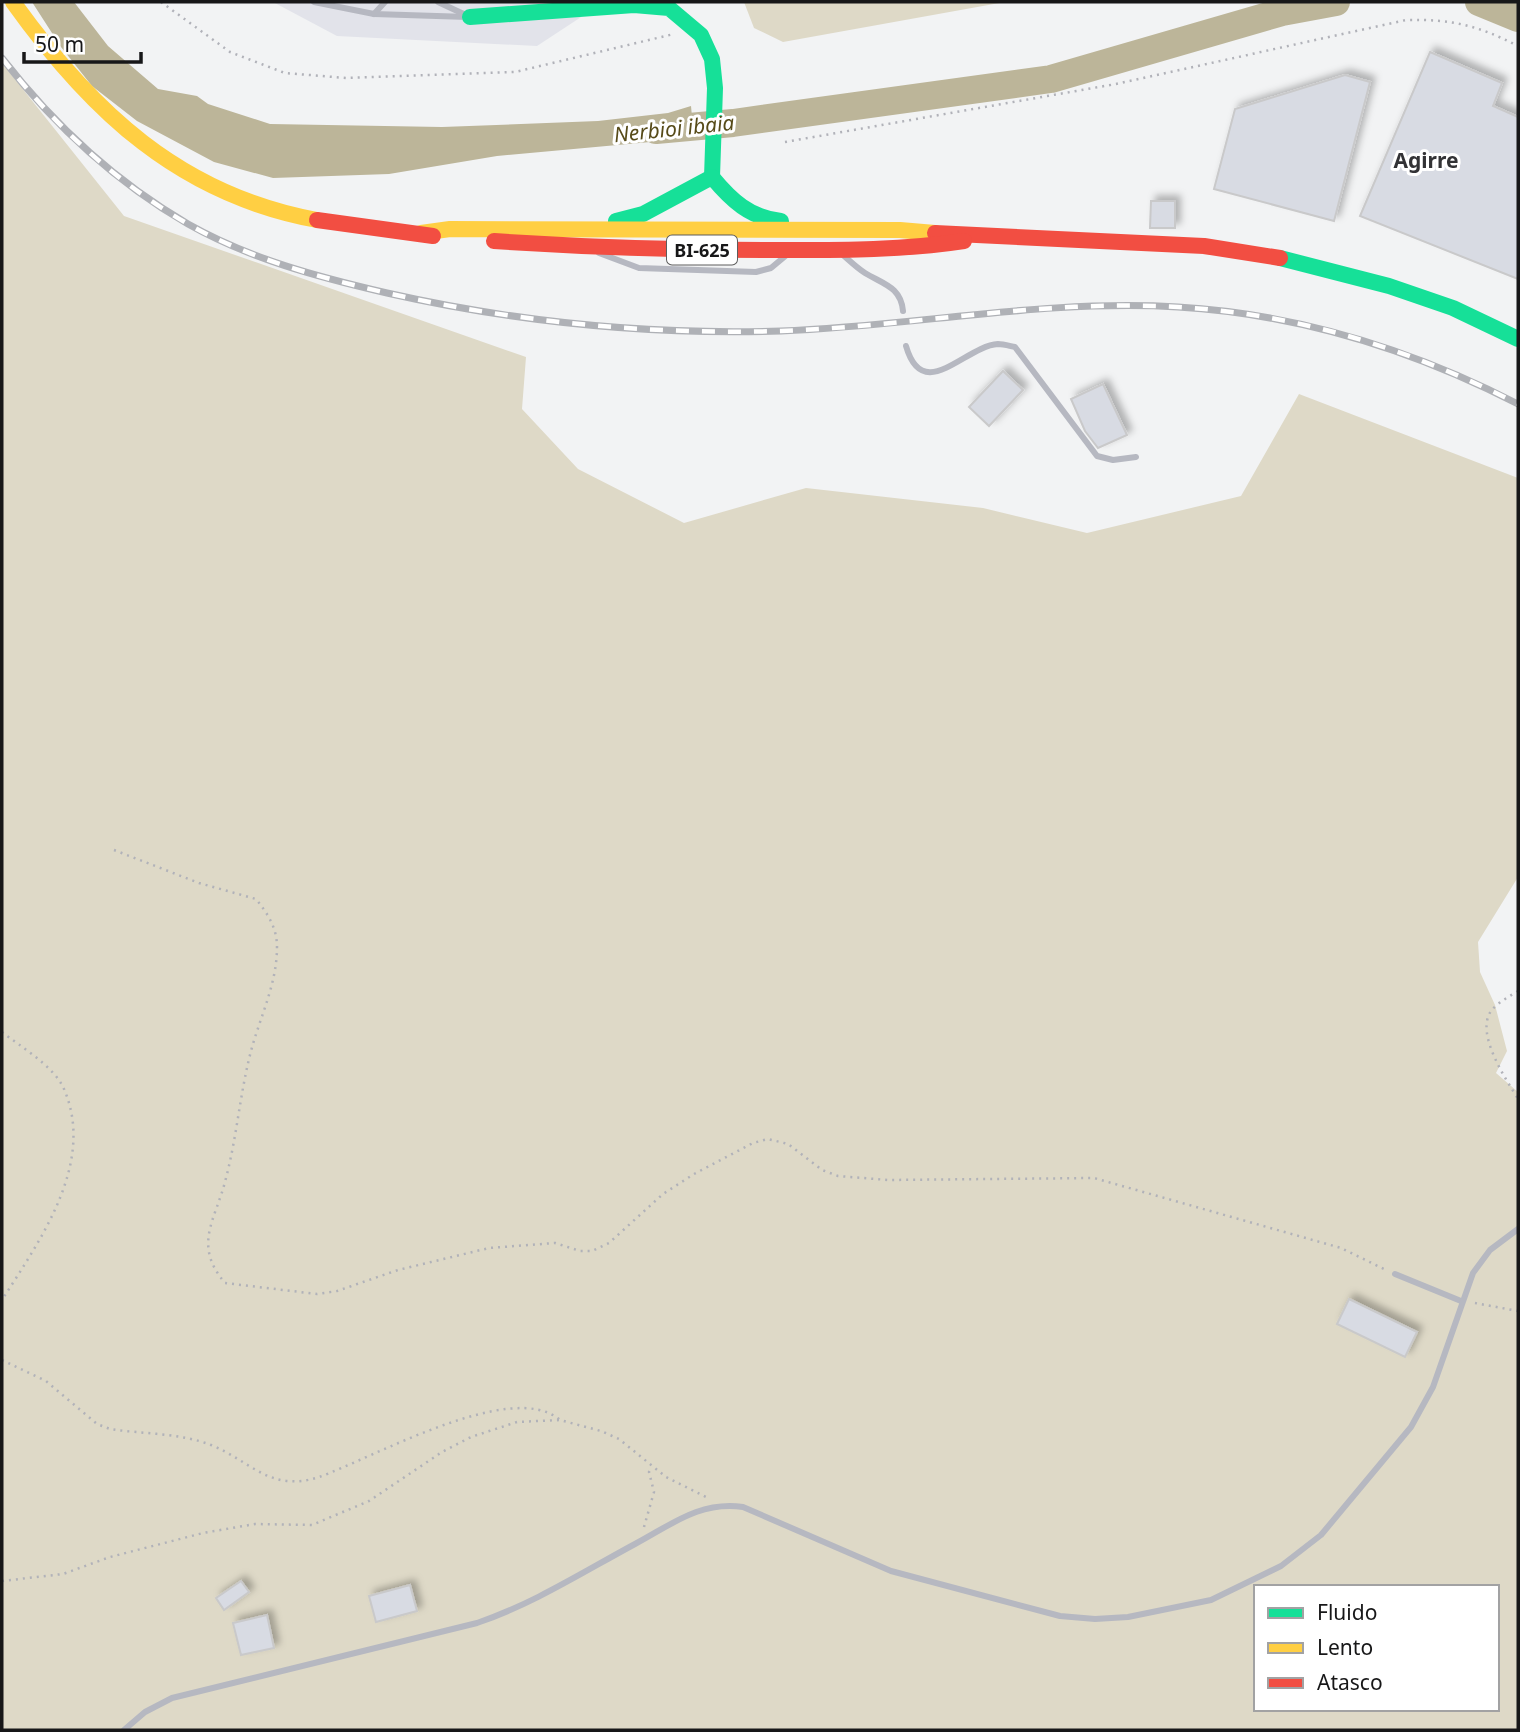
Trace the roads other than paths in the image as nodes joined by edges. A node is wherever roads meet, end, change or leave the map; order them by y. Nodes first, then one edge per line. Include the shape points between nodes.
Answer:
1 (13, 2) edge
2 (314, 2) edge
3 (385, 2) edge
4 (438, 2) edge
5 (374, 14) junction
6 (470, 17) junction
7 (712, 177) junction
8 (686, 190) junction
9 (724, 192) junction
10 (488, 229) junction
11 (900, 230) junction
12 (705, 232) junction
13 (421, 233) junction
14 (982, 238) junction
15 (558, 246) junction
16 (831, 249) junction
17 (903, 311) dead end
18 (1518, 339) edge
19 (906, 346) dead end
20 (1136, 457) dead end
21 (1518, 1228) edge
22 (1395, 1274) road end
23 (1461, 1301) junction
24 (124, 1730) edge

1 - 13 main road, BI-625 via 98,109 184,173 276,211
2 - 5 lane
3 - 5 lane
4 - 6 lane
5 - 6 lane
6 - 7 main road via 654,5 669,8 701,35 712,59
7 - 8 main road
7 - 9 main road
8 - 10 main road via 640,217 510,222
8 - 12 main road via 683,207
9 - 11 main road via 757,218 875,222
9 - 12 main road via 725,211
10 - 12 main road
10 - 13 main road
11 - 12 main road
11 - 14 main road
12 - 15 main road via 678,241 585,240
12 - 16 main road via 742,242 806,242
13 - 15 main road, BI-625
14 - 16 main road, BI-625 via 941,245
14 - 18 main road, BI-625 via 1204,246 1268,255 1441,304
15 - 16 main road, BI-625
16 - 17 lane via 891,286 902,298
19 - 20 lane via 911,363 920,371 940,371 998,344 1015,347 1097,456 1113,460
21 - 23 lane via 1484,1256
22 - 23 lane
23 - 24 lane via 1424,1408 1321,1535 1268,1573 1193,1605 1111,1619 1060,1616 891,1570 743,1507 715,1505 685,1515 515,1610 172,1698

